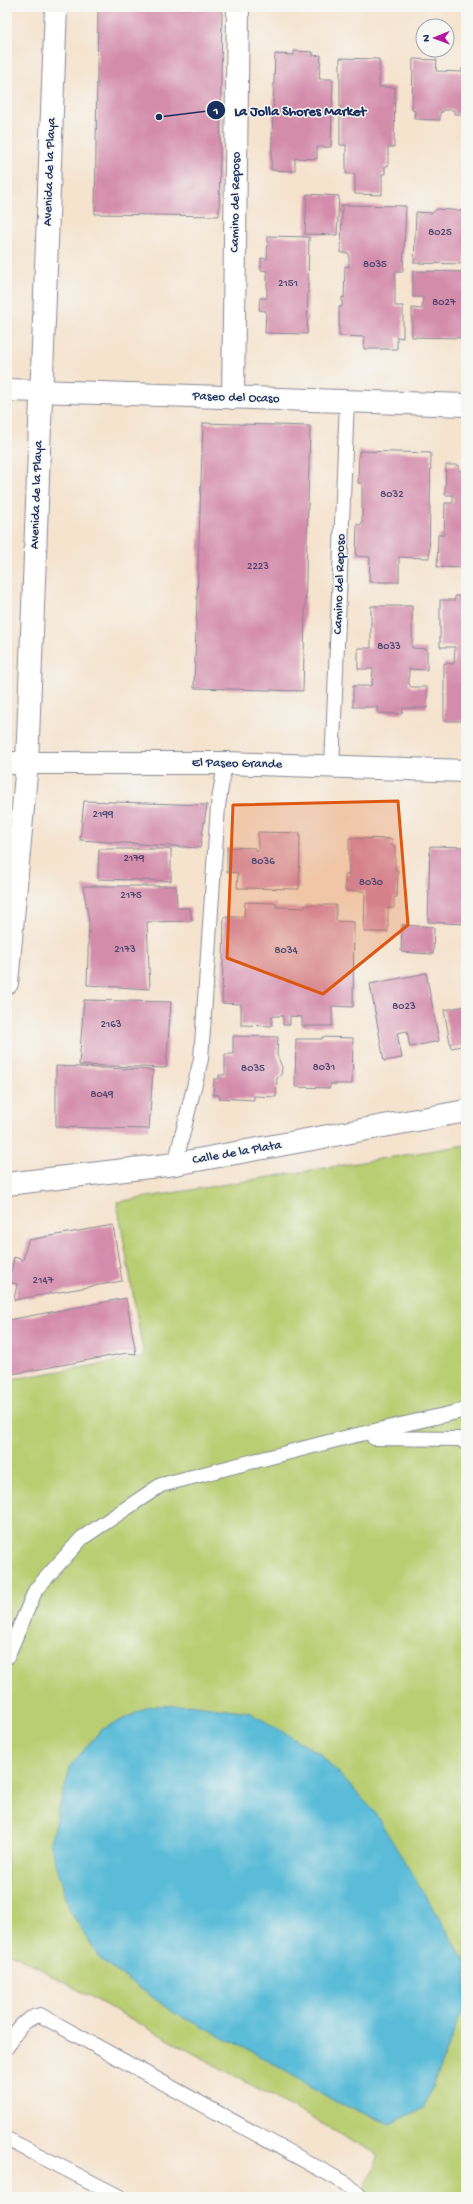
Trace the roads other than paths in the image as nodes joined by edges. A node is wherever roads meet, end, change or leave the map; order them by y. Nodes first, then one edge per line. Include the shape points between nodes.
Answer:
1 (56, 7) edge
2 (238, 7) edge
3 (7, 390) edge
4 (42, 391) junction
5 (233, 398) junction
6 (347, 401) junction
7 (466, 405) edge
8 (17, 763) edge
9 (225, 763) junction
10 (332, 767) junction
11 (466, 771) edge
12 (7, 983) edge
13 (466, 1111) edge
14 (175, 1164) junction
15 (7, 1184) edge
16 (466, 1410) edge
17 (348, 1437) junction
18 (466, 1443) edge
19 (7, 1657) edge
20 (7, 2047) edge
21 (7, 2139) edge
22 (120, 2197) edge
23 (361, 2197) edge

1 - 4 street, Avenida de la Playa
2 - 5 street, Camino del Reposo
3 - 4 street, Paseo del Ocaso
4 - 5 street, Paseo del Ocaso
4 - 8 street, Avenida de la Playa
5 - 6 street, Paseo del Ocaso
6 - 7 street, Paseo del Ocaso
6 - 10 lane, Camino del Reposo
8 - 9 street, El Paseo Grande
8 - 12 street, Avenida de la Playa
9 - 10 street, El Paseo Grande
9 - 14 lane via 218,806 201,1059
10 - 11 street, El Paseo Grande
13 - 14 street, Calle de la Plata
14 - 15 street, Calle de la Plata
16 - 17 lane
17 - 18 lane via 460,1439
17 - 19 lane via 161,1485 82,1538 36,1589
20 - 23 lane via 18,2028 29,2017 40,2015 347,2184
21 - 22 lane

